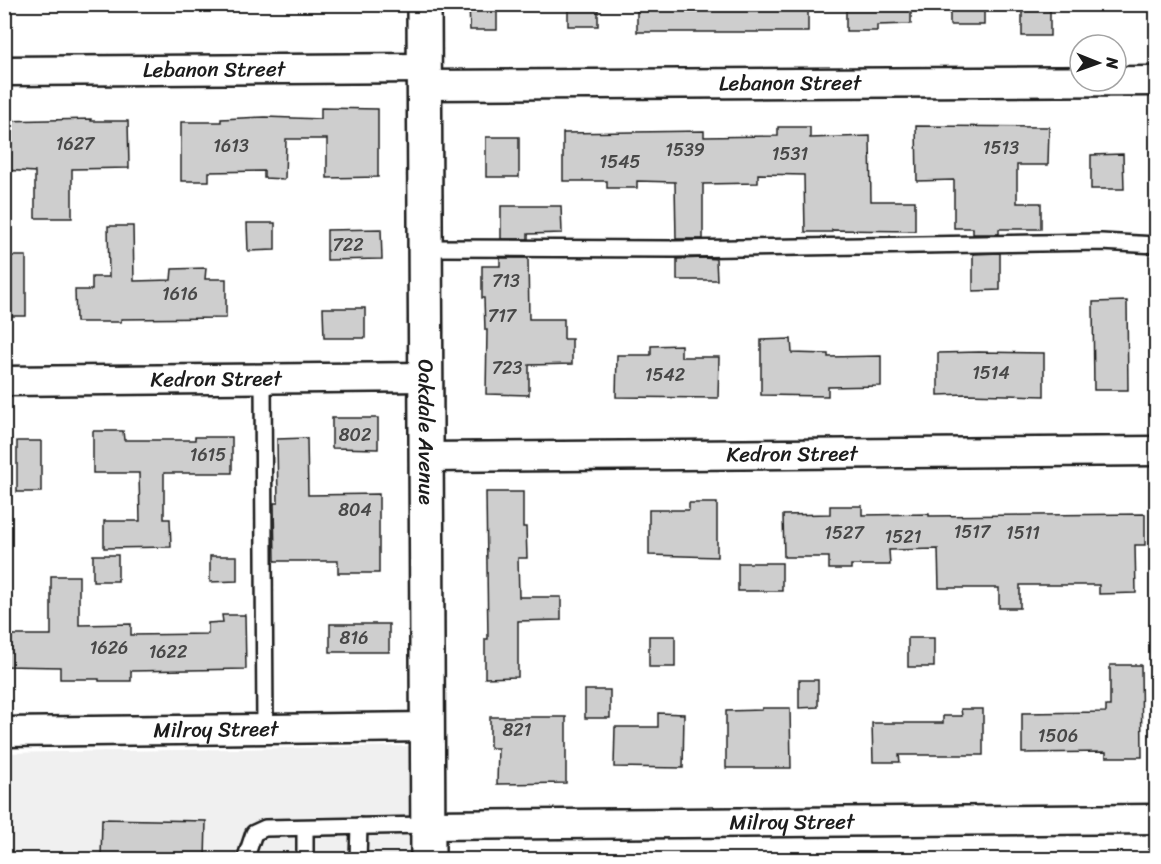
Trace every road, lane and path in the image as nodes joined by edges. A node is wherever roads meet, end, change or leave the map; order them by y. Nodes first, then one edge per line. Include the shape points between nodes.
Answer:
1 (424, 4) edge
2 (4, 70) edge
3 (424, 77) junction
4 (1156, 81) edge
5 (1156, 245) edge
6 (425, 248) junction
7 (426, 378) junction
8 (263, 379) junction
9 (4, 381) edge
10 (1156, 451) edge
11 (426, 457) junction
12 (428, 727) junction
13 (266, 729) junction
14 (4, 732) edge
15 (1156, 819) edge
16 (428, 825) junction
17 (359, 826) junction
18 (305, 828) junction
19 (245, 860) edge
20 (304, 860) edge
21 (358, 860) edge
22 (428, 860) edge

1 - 3 street, Oakdale Avenue
2 - 3 street, Lebanon Street
3 - 4 street, Lebanon Street
3 - 6 street, Oakdale Avenue
5 - 6 lane via 1101,242 675,249
6 - 7 street, Oakdale Avenue
7 - 8 street, Kedron Street
7 - 11 street, Oakdale Avenue
8 - 9 street, Kedron Street
8 - 13 lane
10 - 11 street, Kedron Street
11 - 12 street, Oakdale Avenue
12 - 13 street, Milroy Street
12 - 16 street, Oakdale Avenue
13 - 14 street, Milroy Street
15 - 16 street, Milroy Street
16 - 17 lane
16 - 22 street, Oakdale Avenue
17 - 18 lane
17 - 21 lane
18 - 19 lane via 265,828 254,833
18 - 20 lane

